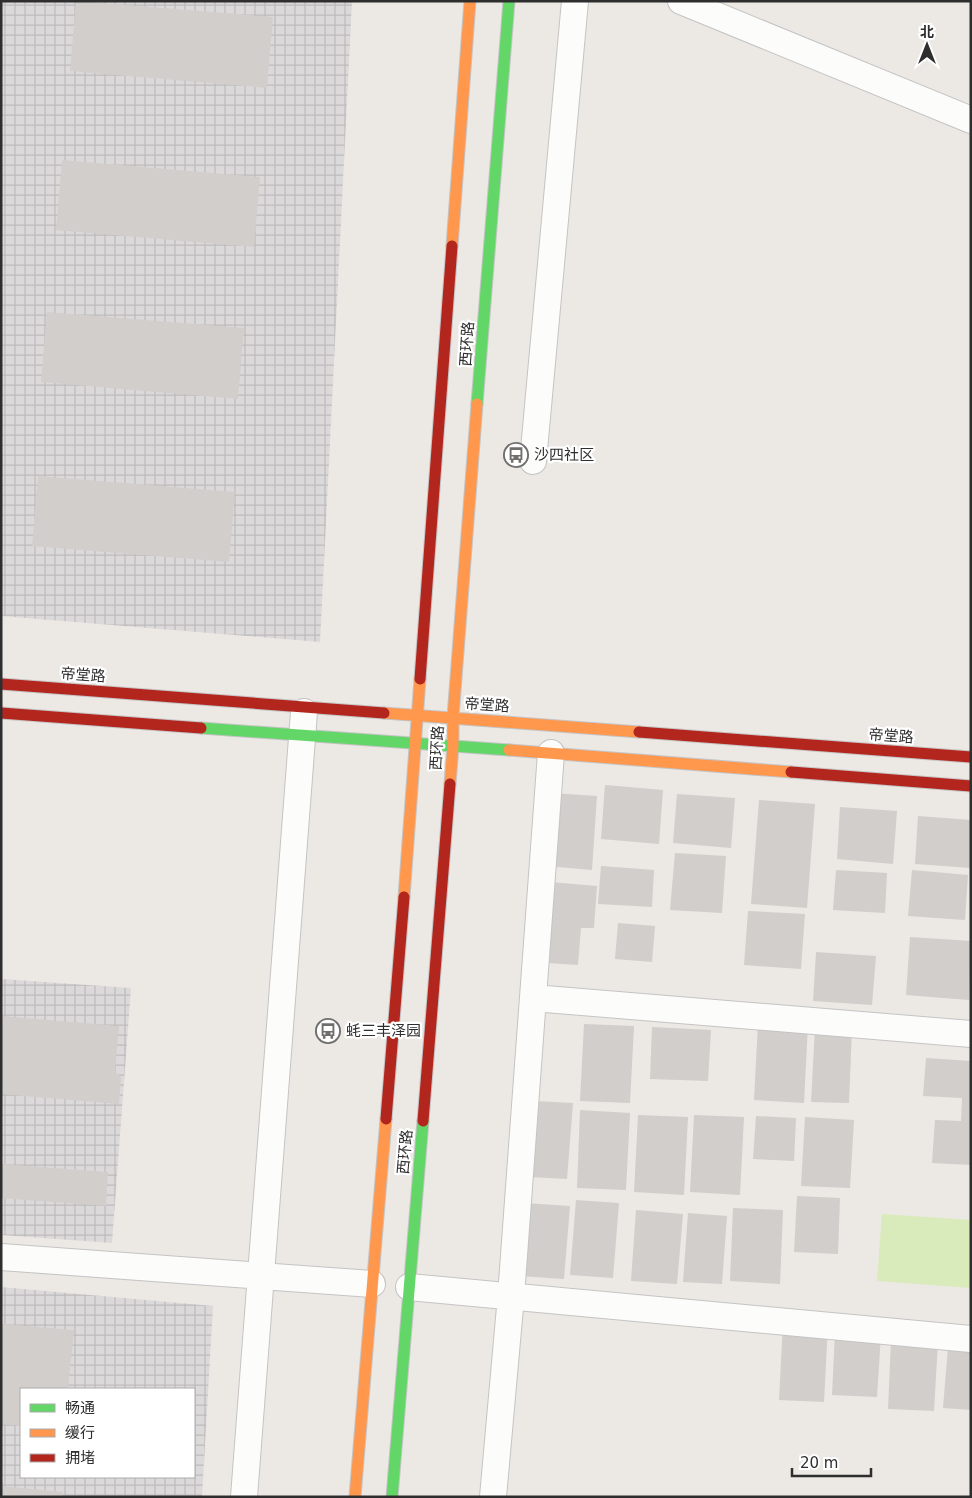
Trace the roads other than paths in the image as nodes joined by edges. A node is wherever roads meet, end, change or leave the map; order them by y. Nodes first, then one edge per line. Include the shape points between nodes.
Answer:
1 (470, 1) edge
2 (508, 1) edge
3 (575, 1) edge
4 (681, 1) edge
5 (971, 120) edge
6 (533, 461) dead end
7 (1, 684) edge
8 (304, 706) junction
9 (1, 714) edge
10 (417, 715) junction
11 (453, 717) junction
12 (302, 736) junction
13 (416, 744) junction
14 (453, 746) junction
15 (551, 754) junction
16 (971, 757) edge
17 (971, 786) edge
18 (532, 998) junction
19 (971, 1034) edge
20 (1, 1257) edge
21 (261, 1276) junction
22 (372, 1284) junction
23 (410, 1287) junction
24 (511, 1296) junction
25 (971, 1339) edge
26 (244, 1497) edge
27 (355, 1497) edge
28 (392, 1497) edge
29 (493, 1497) edge

1 - 10 main road, 西环路
2 - 11 main road, 西环路
3 - 6 street
4 - 5 street
7 - 8 main road, 帝堂路
8 - 10 main road, 帝堂路
8 - 12 street
9 - 12 main road
10 - 11 main road, 帝堂路
10 - 13 main road, 西环路
11 - 14 main road, 西环路
11 - 16 main road, 帝堂路
12 - 13 main road
12 - 21 street
13 - 14 main road
13 - 22 main road, 西环路
14 - 15 main road
14 - 23 main road, 西环路
15 - 17 main road
15 - 18 street
18 - 19 street
18 - 24 street
20 - 21 street
21 - 22 street
21 - 26 street
22 - 27 main road, 西环路
23 - 24 street
23 - 28 main road, 西环路
24 - 25 street
24 - 29 street

